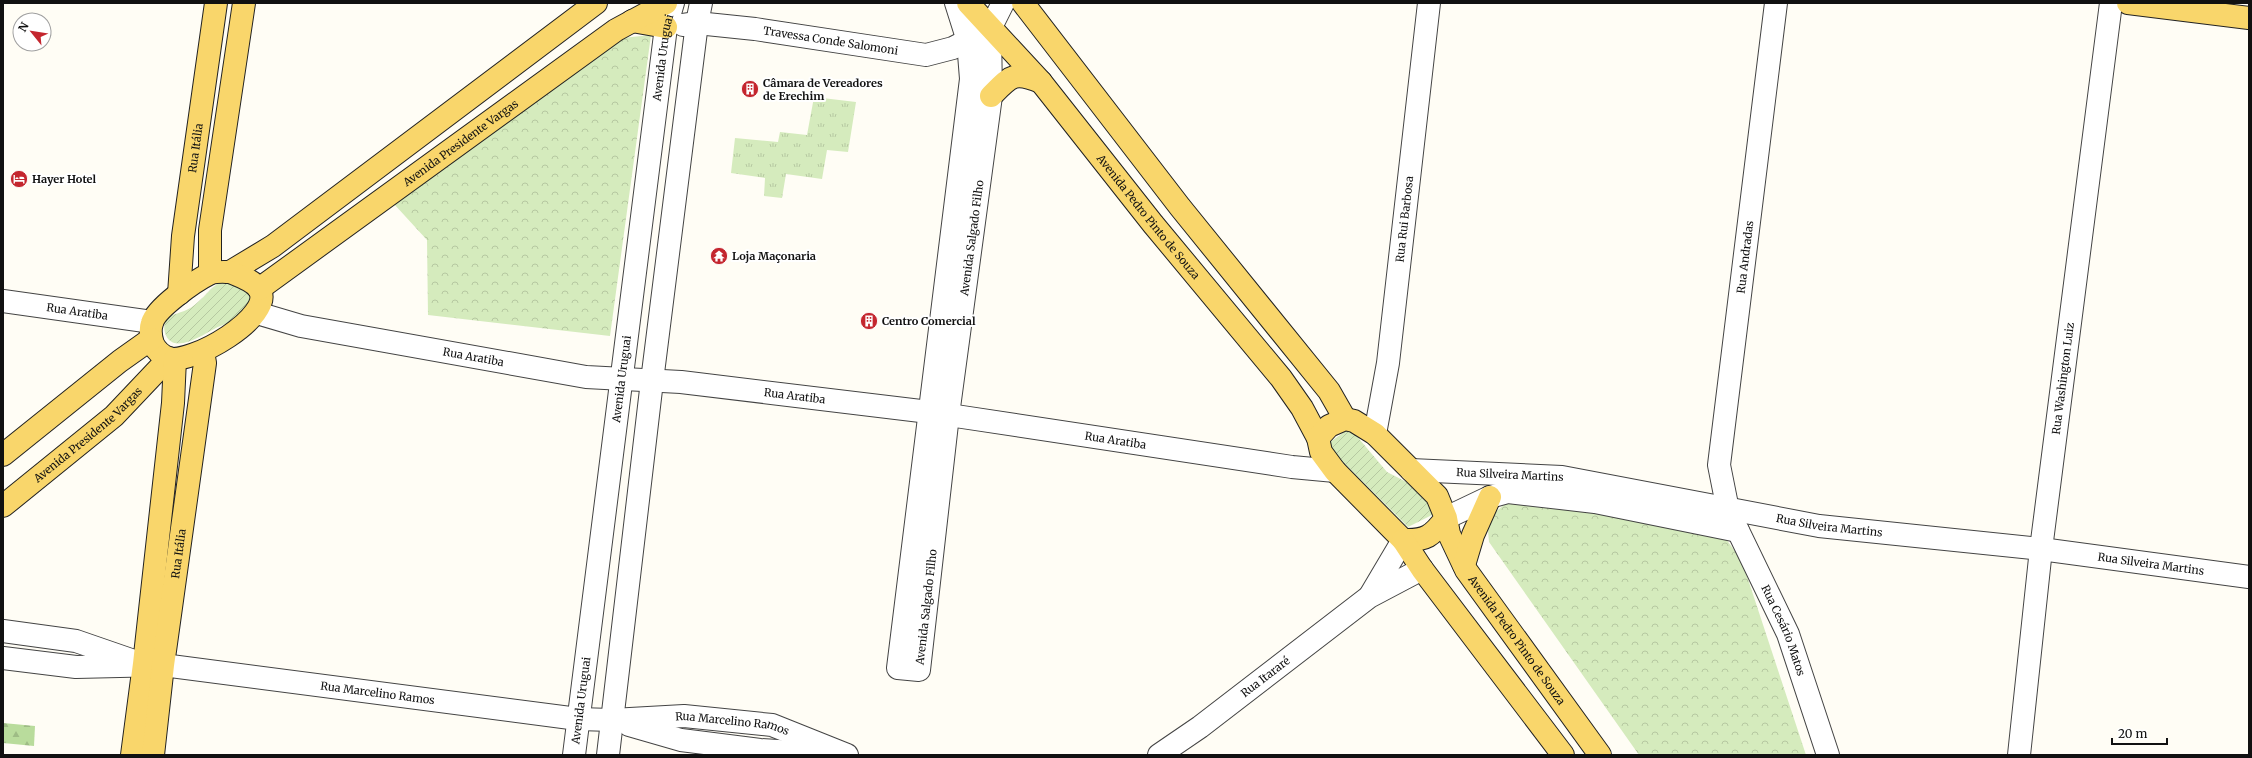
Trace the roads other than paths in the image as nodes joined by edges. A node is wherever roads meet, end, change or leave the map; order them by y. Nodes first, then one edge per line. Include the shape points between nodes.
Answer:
1 (216, 3) edge
2 (244, 3) edge
3 (596, 3) edge
4 (666, 3) edge
5 (673, 3) edge
6 (956, 3) edge
7 (968, 3) edge
8 (1004, 3) edge
9 (1023, 3) edge
10 (1429, 3) edge
11 (1776, 3) edge
12 (2111, 3) edge
13 (2128, 3) edge
14 (699, 13) edge
15 (2249, 18) edge
16 (632, 21) junction
17 (666, 27) junction
18 (990, 29) junction
19 (968, 41) junction
20 (1040, 82) junction
21 (991, 96) junction
22 (1180, 207) junction
23 (1153, 224) junction
24 (220, 273) junction
25 (259, 289) junction
26 (179, 294) junction
27 (3, 302) edge
28 (257, 313) junction
29 (152, 331) junction
30 (203, 352) junction
31 (172, 358) junction
32 (622, 379) junction
33 (652, 381) junction
34 (939, 413) junction
35 (1345, 419) junction
36 (1375, 434) junction
37 (1318, 438) junction
38 (3, 455) edge
39 (1411, 470) junction
40 (1335, 471) junction
41 (1490, 497) junction
42 (3, 506) edge
43 (1728, 510) junction
44 (1446, 518) junction
45 (1738, 531) junction
46 (1403, 540) junction
47 (2041, 549) junction
48 (1464, 565) junction
49 (1422, 569) junction
50 (2249, 577) edge
51 (1369, 597) junction
52 (3, 631) edge
53 (3, 658) edge
54 (154, 664) junction
55 (1542, 677) junction
56 (1515, 692) junction
57 (684, 716) junction
58 (578, 719) junction
59 (612, 720) junction
60 (681, 740) junction
61 (132, 755) edge
62 (153, 755) edge
63 (574, 755) edge
64 (608, 755) edge
65 (847, 755) edge
66 (1159, 755) edge
67 (1563, 755) edge
68 (1600, 755) edge
69 (1828, 755) edge
70 (2019, 755) edge

1 - 26 main road, Rua Itália via 183,236
2 - 24 main road via 210,230
3 - 24 main road via 273,246
4 - 16 main road, Avenida Presidente Vargas
5 - 17 street, Avenida Uruguai
6 - 19 street, Avenida Salgado Filho
7 - 18 main road, Avenida Pedro Pinto de Souza
8 - 18 street, Avenida Salgado Filho
9 - 22 main road
10 - 36 street, Rua Rui Barbosa via 1387,374
11 - 43 street, Rua Andradas via 1720,465
12 - 47 street, Rua Washington Luiz
13 - 15 main road
14 - 17 street, Travessa Conde Salomoni
14 - 19 street, Travessa Conde Salomoni via 755,29 926,55
14 - 33 street
16 - 17 main road
16 - 25 main road, Avenida Presidente Vargas via 616,30
17 - 32 street, Avenida Uruguai
18 - 19 street, Travessa Conde Salomoni
18 - 20 main road, Avenida Pedro Pinto de Souza
18 - 21 street, Avenida Salgado Filho
19 - 34 street, Avenida Salgado Filho via 971,79
20 - 21 main road via 1016,76
20 - 23 main road, Avenida Pedro Pinto de Souza
21 - 34 street, Avenida Salgado Filho
22 - 23 main road
22 - 35 main road via 1329,391
23 - 37 main road, Avenida Pedro Pinto de Souza via 1281,378 1302,408
24 - 25 main road via 244,278
24 - 26 main road
25 - 28 main road via 262,302
26 - 29 main road via 162,308
27 - 29 street, Rua Aratiba
28 - 30 main road via 240,329
28 - 32 street, Rua Aratiba via 324,330 586,377
29 - 31 main road via 156,350
29 - 38 main road via 120,361
30 - 31 main road
30 - 54 main road, Rua Itália via 205,363
31 - 42 main road, Avenida Presidente Vargas via 114,416
31 - 54 main road, Rua Itália via 173,403
32 - 33 street, Rua Aratiba
32 - 58 street, Avenida Uruguai
33 - 34 street, Rua Aratiba via 681,382
33 - 59 street
34 - 34 street, Avenida Salgado Filho via 898,668 919,670
34 - 40 street, Rua Aratiba via 1292,467
35 - 36 main road, Avenida Pedro Pinto de Souza via 1354,421
35 - 37 main road via 1329,426
36 - 39 main road, Avenida Pedro Pinto de Souza
37 - 40 main road, Avenida Pedro Pinto de Souza via 1321,452
39 - 43 street, Rua Silveira Martins via 1562,477
39 - 44 main road, Avenida Pedro Pinto de Souza via 1437,496
40 - 46 main road, Avenida Pedro Pinto de Souza
41 - 44 street, Rua Silveira Martins
41 - 45 street, Rua Silveira Martins via 1508,492 1568,498
41 - 48 main road via 1473,535
43 - 45 street, Rua Cesário Matos
43 - 47 street, Rua Silveira Martins via 1818,526
44 - 46 main road via 1434,534 1418,541
44 - 48 main road, Avenida Pedro Pinto de Souza via 1449,534
45 - 69 street, Rua Cesário Matos via 1788,634
46 - 49 main road, Avenida Pedro Pinto de Souza
46 - 51 street, Rua Itararé
47 - 50 street, Rua Silveira Martins
47 - 70 street, Rua Washington Luiz
48 - 55 main road, Avenida Pedro Pinto de Souza
49 - 51 street, Rua Itararé
49 - 56 main road, Avenida Pedro Pinto de Souza
51 - 66 street, Rua Itararé via 1200,727
52 - 54 street, Rua Marcelino Ramos via 76,641
53 - 54 street, Rua Marcelino Ramos via 76,667
54 - 58 street, Rua Marcelino Ramos
54 - 61 main road, Rua Itália
54 - 62 main road, Rua Itália
55 - 56 main road
55 - 68 main road, Avenida Pedro Pinto de Souza
56 - 67 main road, Avenida Pedro Pinto de Souza
57 - 59 street, Rua Marcelino Ramos
57 - 60 street
57 - 65 street, Rua Marcelino Ramos via 772,725
58 - 59 street, Rua Marcelino Ramos
58 - 63 street, Avenida Uruguai
59 - 60 street, Rua Marcelino Ramos
59 - 64 street
60 - 65 street, Rua Marcelino Ramos via 760,750

